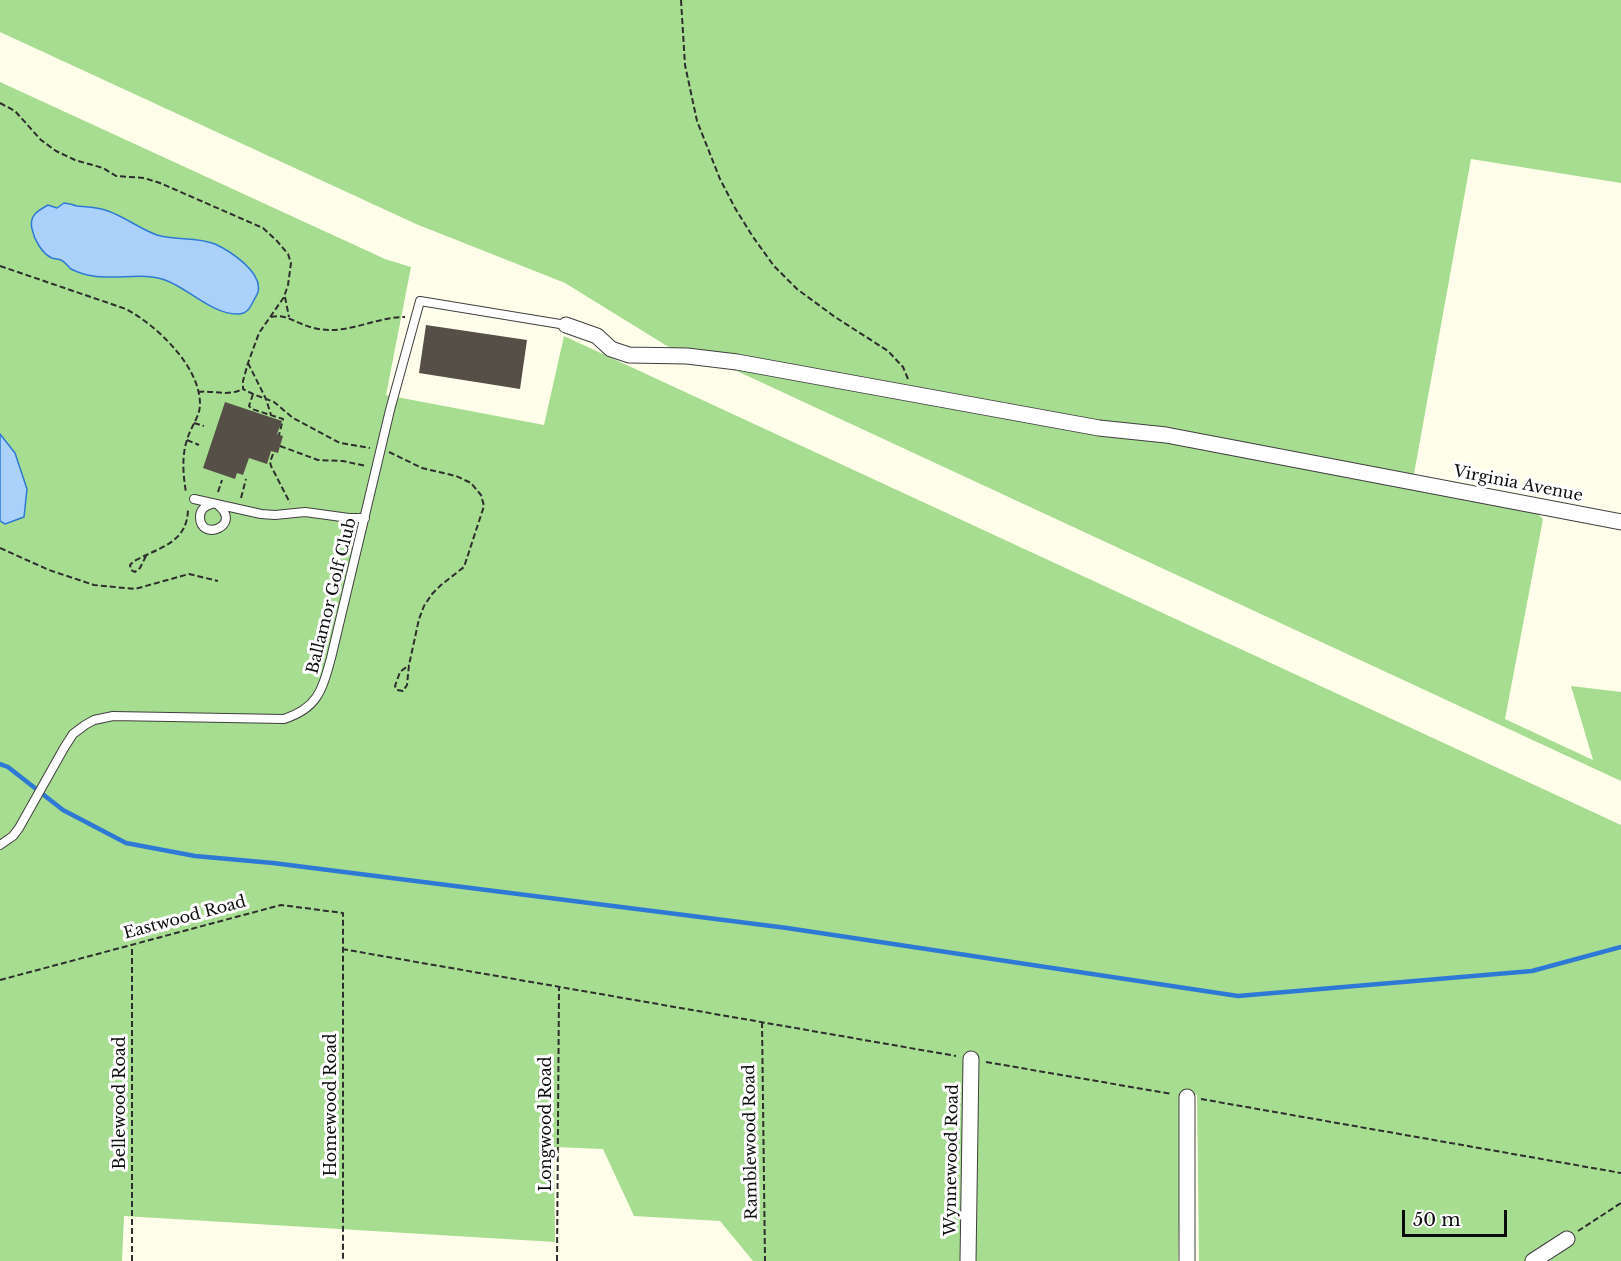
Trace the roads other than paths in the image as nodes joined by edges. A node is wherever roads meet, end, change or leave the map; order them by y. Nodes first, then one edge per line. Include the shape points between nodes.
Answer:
1 (567, 325) joint
2 (190, 499) road end
3 (365, 518) junction
4 (1621, 522) edge
5 (0, 845) edge
6 (971, 1059) dead end
7 (1187, 1097) dead end
8 (1567, 1239) road end
9 (968, 1261) edge
10 (1187, 1261) edge
11 (1533, 1261) edge

1 - 3 lane, Ballamor Golf Club via 420,301
1 - 4 street, Virginia Avenue via 597,336 611,349 629,355 727,361 1099,429 1166,435
2 - 3 lane via 269,514 305,512
3 - 5 lane, Ballamor Golf Club via 324,684 310,706 284,719 113,716 85,725 73,734 13,836
6 - 9 street, Wynnewood Road
7 - 10 street
8 - 11 street

